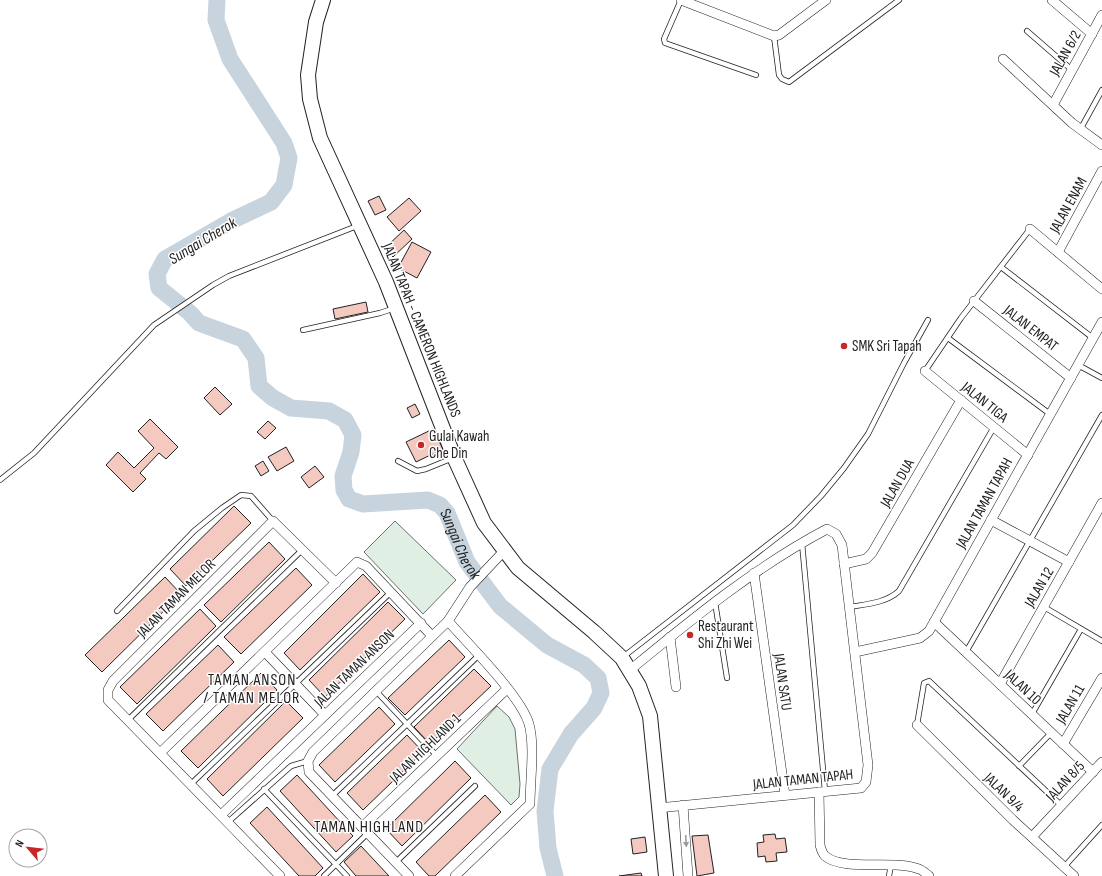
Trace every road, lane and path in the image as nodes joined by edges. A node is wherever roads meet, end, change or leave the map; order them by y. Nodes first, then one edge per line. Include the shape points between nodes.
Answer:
1 (323, 0) edge
2 (681, 0) edge
3 (826, 0) edge
4 (899, 0) edge
5 (1052, 0) edge
6 (704, 4) edge
7 (1102, 15) edge
8 (1027, 31) dead end
9 (1092, 34) junction
10 (774, 36) junction
11 (1003, 59) dead end
12 (1072, 70) junction
13 (756, 75) dead end
14 (1102, 90) edge
15 (1053, 105) junction
16 (1080, 130) junction
17 (1102, 145) edge
18 (1102, 171) edge
19 (361, 224) junction
20 (1030, 229) joint
21 (1058, 252) junction
22 (1001, 268) junction
23 (1102, 289) edge
24 (974, 301) junction
25 (396, 308) junction
26 (928, 320) dead end
27 (1102, 322) edge
28 (303, 330) dead end
29 (948, 338) junction
30 (1093, 338) junction
31 (1078, 365) junction
32 (925, 371) joint
33 (1071, 378) junction
34 (1102, 378) edge
35 (961, 400) junction
36 (1050, 414) junction
37 (1102, 415) edge
38 (994, 427) junction
39 (1028, 455) junction
40 (454, 457) junction
41 (398, 461) dead end
42 (0, 480) edge
43 (1102, 503) edge
44 (1099, 516) edge
45 (991, 520) junction
46 (274, 521) junction
47 (1030, 541) junction
48 (802, 543) junction
49 (302, 550) junction
50 (504, 551) junction
51 (1069, 562) junction
52 (844, 564) junction
53 (754, 573) junction
54 (336, 583) junction
55 (391, 592) junction
56 (715, 602) junction
57 (1044, 607) junction
58 (850, 608) junction
59 (117, 611) dead end
60 (448, 621) junction
61 (934, 622) junction
62 (421, 623) junction
63 (1082, 629) junction
64 (432, 636) junction
65 (670, 637) junction
66 (1102, 641) edge
67 (265, 652) junction
68 (856, 652) junction
69 (966, 652) junction
70 (478, 656) junction
71 (626, 664) junction
72 (727, 678) dead end
73 (1102, 678) edge
74 (295, 684) junction
75 (1000, 684) junction
76 (676, 687) dead end
77 (507, 688) junction
78 (376, 691) junction
79 (325, 715) junction
80 (1032, 715) junction
81 (128, 720) junction
82 (407, 724) junction
83 (917, 726) joint
84 (1051, 733) junction
85 (1063, 744) junction
86 (160, 753) junction
87 (437, 756) junction
88 (308, 761) junction
89 (1102, 762) edge
90 (1019, 766) junction
91 (1093, 772) junction
92 (191, 784) junction
93 (475, 786) dead end
94 (264, 789) junction
95 (822, 791) junction
96 (785, 795) junction
97 (332, 796) junction
98 (683, 805) junction
99 (1062, 806) junction
100 (658, 808) junction
101 (221, 815) junction
102 (228, 822) junction
103 (1102, 825) edge
104 (365, 830) junction
105 (1032, 837) junction
106 (396, 862) junction
107 (336, 864) junction
108 (891, 865) junction
109 (1064, 867) junction
110 (280, 876) edge
111 (324, 876) edge
112 (347, 876) edge
113 (409, 876) edge
114 (455, 876) edge
115 (666, 876) edge
116 (688, 876) edge
117 (889, 876) edge
118 (930, 876) edge
119 (1074, 876) edge

1 - 19 main road, JALAN TAPAH - CAMERON HIGHLANDS via 310,55 310,99 320,138
2 - 6 street
2 - 13 lane via 664,38 665,43
3 - 10 street
4 - 10 lane via 789,82 779,75
5 - 9 street
6 - 10 street
7 - 9 street, JALAN 6/2
8 - 12 lane
9 - 12 street, JALAN 6/2
11 - 15 street
12 - 15 street, JALAN 6/2
14 - 16 lane
15 - 16 street
16 - 17 street
18 - 21 street, JALAN ENAM
19 - 25 main road, JALAN TAPAH - CAMERON HIGHLANDS
19 - 42 lane via 229,276 154,325 34,453
20 - 21 street
20 - 22 lane
21 - 23 street
22 - 24 lane
22 - 30 lane
24 - 29 lane
24 - 33 street, JALAN EMPAT
25 - 28 lane
25 - 40 main road, JALAN TAPAH - CAMERON HIGHLANDS
26 - 71 lane via 868,434 821,496 793,525
27 - 30 street, JALAN TAMAN TAPAH
29 - 32 lane
29 - 36 lane
30 - 31 street, JALAN TAMAN TAPAH
31 - 33 street, JALAN TAMAN TAPAH
31 - 34 lane
32 - 35 street, JALAN TIGA
33 - 36 street, JALAN TAMAN TAPAH
35 - 38 street, JALAN TIGA
35 - 52 street, JALAN DUA via 872,553 866,559
36 - 39 street, JALAN TAMAN TAPAH
37 - 47 lane
38 - 39 street, JALAN TIGA
38 - 58 lane via 899,591 884,600
39 - 45 street, JALAN TAMAN TAPAH
40 - 41 lane via 417,471
40 - 50 main road, JALAN TAPAH - CAMERON HIGHLANDS via 484,523
43 - 44 street, JALAN 12
44 - 51 street, JALAN 12
45 - 47 street
45 - 61 street, JALAN TAMAN TAPAH
46 - 49 street
46 - 59 lane via 251,496 241,496 194,531
46 - 81 street, JALAN TAMAN MELOR via 113,681 108,690 108,700
47 - 51 street
47 - 69 lane
48 - 52 street, JALAN TAMAN TAPAH via 827,529 836,534 842,545
48 - 53 street
48 - 95 lane
49 - 54 street
49 - 81 lane
50 - 60 street via 470,587
50 - 71 main road, JALAN TAPAH - CAMERON HIGHLANDS via 532,581 594,632
51 - 57 street, JALAN 12
52 - 58 street, JALAN TAMAN TAPAH
53 - 56 street
53 - 96 street, JALAN SATU
54 - 55 street via 358,562 366,566
54 - 67 street
55 - 62 street
55 - 74 lane
56 - 65 street
56 - 72 lane
57 - 63 lane
57 - 75 street, JALAN 12
58 - 68 street, JALAN TAMAN TAPAH
60 - 64 street
60 - 70 street
61 - 68 street, JALAN TAMAN TAPAH via 929,631 920,638
61 - 69 street, JALAN 10
62 - 64 street
62 - 79 street, JALAN TAMAN ANSON
63 - 66 lane
63 - 80 lane
64 - 78 street
65 - 71 street
65 - 76 street
67 - 74 street
67 - 86 street
68 - 95 street, JALAN TAMAN TAPAH via 868,765 866,782 861,788
69 - 75 street, JALAN 10
70 - 77 street
70 - 82 lane
71 - 100 main road, JALAN TAPAH - CAMERON HIGHLANDS via 639,686 650,716
73 - 85 street, JALAN 11
74 - 79 street
74 - 92 lane
75 - 80 street, JALAN 10
77 - 87 street, JALAN HIGHLAND 1
77 - 114 street via 521,706 529,725 530,804
78 - 82 lane
78 - 88 street via 313,752
79 - 101 street, JALAN TAMAN ANSON
80 - 84 street, JALAN 10
81 - 86 street
82 - 87 lane
82 - 97 lane
83 - 90 lane via 924,684 930,681
83 - 105 street, JALAN 9/4
84 - 85 street, JALAN 10
84 - 90 lane
85 - 91 street, JALAN 10
86 - 92 street
87 - 104 street, JALAN HIGHLAND 1
88 - 94 lane via 290,766
88 - 97 street via 309,772
89 - 91 street, JALAN 8/5
90 - 99 lane
91 - 99 street, JALAN 8/5
92 - 101 street
93 - 106 lane
94 - 102 lane
94 - 107 lane
95 - 96 street, JALAN TAMAN TAPAH
95 - 108 street via 822,853 844,864
96 - 98 street, JALAN TAMAN TAPAH
97 - 104 street
98 - 100 street, JALAN TAMAN TAPAH
98 -> 116 street
99 - 105 street, JALAN 8/5
100 - 115 main road, JALAN TAPAH - CAMERON HIGHLANDS
101 - 102 street
102 - 110 street
103 - 109 lane
104 - 106 street
104 - 107 lane
105 - 109 street, JALAN 9/4
106 - 113 street
107 - 111 lane
107 - 112 lane
108 - 117 lane
108 - 118 street via 920,869
109 - 119 street, JALAN 9/4

